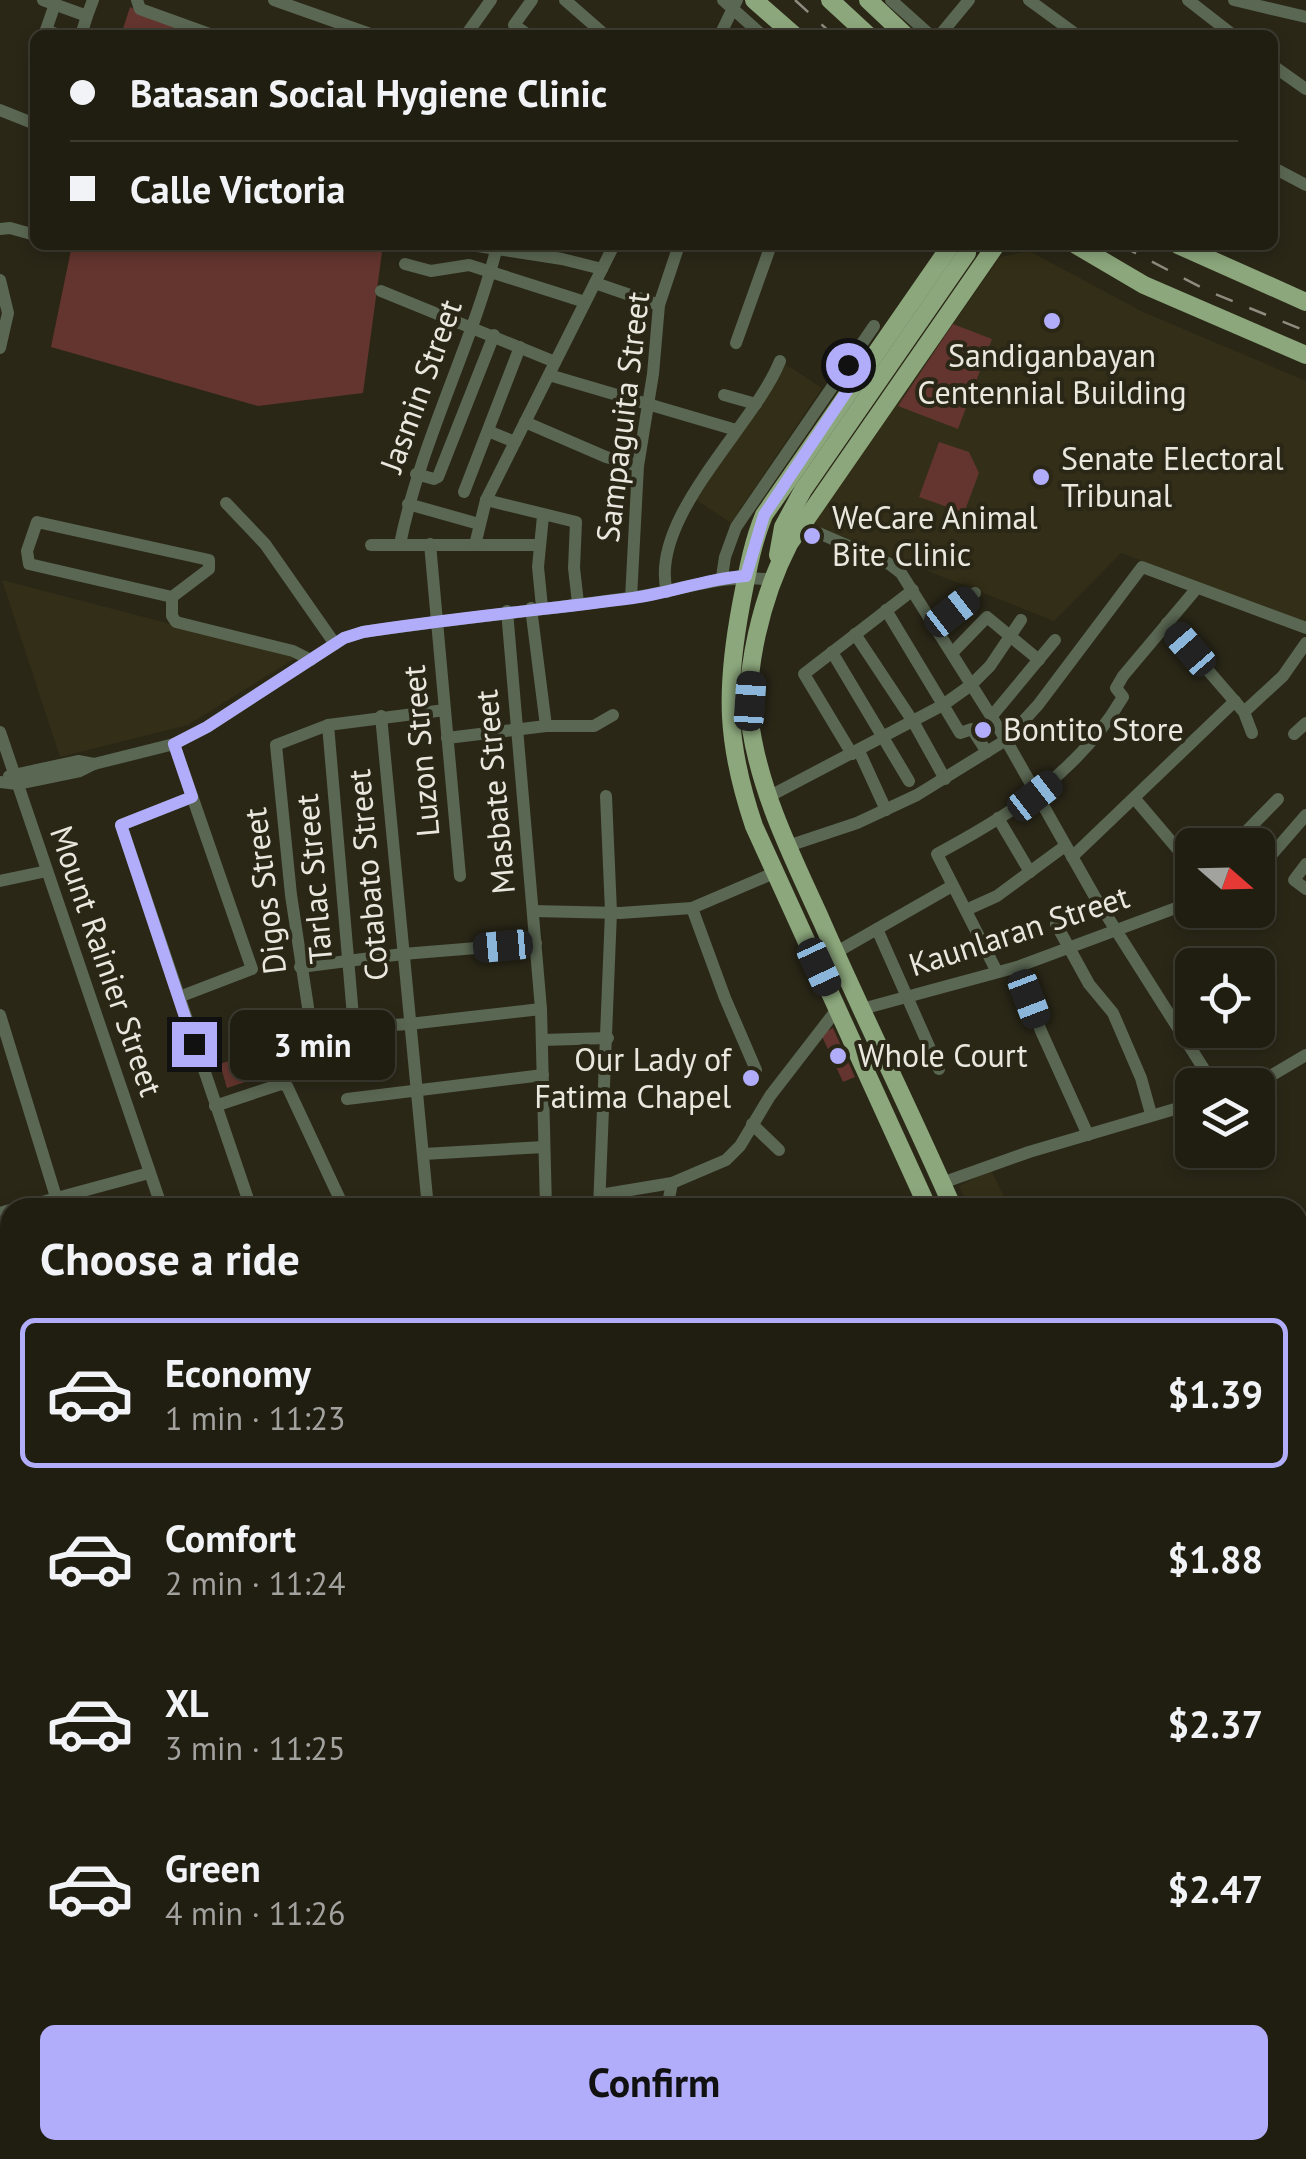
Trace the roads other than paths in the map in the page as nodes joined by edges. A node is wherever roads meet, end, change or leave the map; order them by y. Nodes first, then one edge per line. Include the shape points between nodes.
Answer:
1 (94, 0) edge
2 (137, 0) edge
3 (274, 0) edge
4 (491, 0) edge
5 (532, 0) edge
6 (566, 0) edge
7 (754, 0) edge
8 (830, 0) edge
9 (868, 0) edge
10 (891, 0) edge
11 (968, 0) edge
12 (1029, 0) edge
13 (1188, 0) edge
14 (1234, 0) edge
15 (49, 2) edge
16 (731, 3) edge
17 (88, 16) junction
18 (1306, 17) edge
19 (341, 29) edge
20 (46, 30) edge
21 (83, 30) edge
22 (198, 30) edge
23 (470, 30) edge
24 (521, 30) edge
25 (597, 30) edge
26 (722, 30) edge
27 (757, 30) edge
28 (788, 30) edge
29 (863, 30) edge
30 (900, 30) edge
31 (924, 30) edge
32 (944, 30) edge
33 (1071, 30) edge
34 (1227, 30) edge
35 (1278, 69) edge
36 (1306, 89) edge
37 (0, 110) edge
38 (30, 122) edge
39 (1278, 170) edge
40 (1306, 186) edge
41 (0, 229) edge
42 (30, 234) edge
43 (497, 250) edge
44 (512, 250) edge
45 (612, 250) edge
46 (676, 250) edge
47 (769, 250) edge
48 (958, 250) edge
49 (958, 250) edge
50 (992, 250) edge
51 (1084, 250) edge
52 (1094, 250) edge
53 (1190, 250) edge
54 (405, 264) dead end
55 (1109, 265) junction
56 (602, 269) junction
57 (491, 271) junction
58 (0, 280) edge
59 (595, 284) junction
60 (381, 291) dead end
61 (586, 302) junction
62 (1306, 302) edge
63 (659, 305) junction
64 (473, 326) junction
65 (874, 326) dead end
66 (494, 335) junction
67 (736, 344) dead end
68 (520, 347) junction
69 (0, 348) edge
70 (1306, 355) edge
71 (780, 361) dead end
72 (555, 362) junction
73 (548, 375) junction
74 (843, 385) junction
75 (724, 395) dead end
76 (756, 404) junction
77 (649, 407) junction
78 (525, 422) junction
79 (736, 430) junction
80 (488, 431) junction
81 (515, 442) junction
82 (638, 466) junction
83 (416, 474) junction
84 (464, 492) dead end
85 (486, 500) junction
86 (226, 503) dead end
87 (408, 504) junction
88 (543, 516) junction
89 (480, 524) junction
90 (800, 525) junction
91 (400, 544) junction
92 (430, 544) junction
93 (371, 545) dead end
94 (476, 545) junction
95 (540, 545) junction
96 (774, 573) junction
97 (746, 576) junction
98 (722, 577) junction
99 (1196, 588) junction
100 (913, 590) junction
101 (667, 592) junction
102 (975, 593) dead end
103 (172, 598) junction
104 (631, 598) junction
105 (578, 603) junction
106 (537, 608) junction
107 (886, 610) junction
108 (507, 611) junction
109 (1020, 620) dead end
110 (437, 621) junction
111 (1168, 623) junction
112 (934, 626) junction
113 (1306, 628) edge
114 (855, 634) junction
115 (1010, 638) junction
116 (1055, 640) dead end
117 (1306, 643) edge
118 (335, 644) junction
119 (832, 652) junction
120 (952, 654) junction
121 (311, 660) junction
122 (1040, 660) junction
123 (971, 685) junction
124 (943, 705) junction
125 (1240, 707) junction
126 (445, 710) junction
127 (613, 715) dead end
128 (381, 716) junction
129 (991, 717) junction
130 (914, 722) junction
131 (1306, 723) edge
132 (328, 725) junction
133 (546, 726) junction
134 (518, 729) junction
135 (0, 732) edge
136 (1252, 733) dead end
137 (1294, 734) dead end
138 (447, 738) junction
139 (884, 738) junction
140 (1006, 740) junction
141 (174, 744) junction
142 (987, 752) junction
143 (856, 753) junction
144 (15, 779) junction
145 (945, 779) junction
146 (909, 780) dead end
147 (606, 796) dead end
148 (1035, 796) junction
149 (192, 797) junction
150 (768, 797) junction
151 (1135, 798) junction
152 (1278, 799) dead end
153 (886, 810) junction
154 (1306, 815) edge
155 (998, 818) junction
156 (1250, 828) edge
157 (788, 846) junction
158 (1175, 846) edge
159 (1275, 851) edge
160 (1068, 852) junction
161 (1306, 864) edge
162 (48, 871) junction
163 (1030, 872) junction
164 (774, 873) junction
165 (460, 876) dead end
166 (0, 881) edge
167 (952, 886) junction
168 (1306, 889) edge
169 (692, 908) junction
170 (1175, 908) edge
171 (966, 910) junction
172 (533, 911) junction
173 (611, 912) junction
174 (1056, 924) dead end
175 (876, 928) junction
176 (1118, 930) junction
177 (536, 943) junction
178 (1069, 949) junction
179 (835, 953) junction
180 (402, 954) junction
181 (348, 960) junction
182 (300, 967) junction
183 (1016, 967) junction
184 (998, 972) junction
185 (906, 996) junction
186 (179, 997) junction
187 (541, 1008) junction
188 (838, 1008) junction
189 (862, 1010) junction
190 (0, 1015) edge
191 (409, 1024) junction
192 (354, 1028) junction
193 (608, 1038) junction
194 (542, 1040) junction
195 (1306, 1055) edge
196 (1203, 1068) edge
197 (756, 1070) dead end
198 (939, 1070) dead end
199 (1275, 1073) edge
200 (543, 1075) junction
201 (416, 1089) junction
202 (347, 1098) dead end
203 (215, 1106) junction
204 (1175, 1108) edge
205 (1151, 1114) junction
206 (752, 1124) junction
207 (1088, 1134) junction
208 (544, 1146) junction
209 (779, 1150) dead end
210 (424, 1154) junction
211 (149, 1172) junction
212 (672, 1183) junction
213 (942, 1183) junction
214 (56, 1197) junction
215 (53, 1198) edge
216 (158, 1198) edge
217 (247, 1198) edge
218 (339, 1198) edge
219 (427, 1198) edge
220 (546, 1198) edge
221 (599, 1198) edge
222 (614, 1198) edge
223 (668, 1198) edge
224 (924, 1198) edge
225 (948, 1198) edge

1 - 17 street
2 - 22 street via 140,9
3 - 19 street
4 - 23 street
5 - 24 street via 514,25
6 - 25 street
7 - 28 main road
8 - 29 main road
9 - 30 main road
10 - 31 street
11 - 32 street
12 - 33 street
13 - 34 street
14 - 18 street
15 - 17 street
15 - 20 street
16 - 26 street
16 - 27 street
17 - 21 street
35 - 36 street
37 - 38 street
39 - 40 street
41 - 42 street
43 - 57 street, Jasmin Street
44 - 56 street
45 - 56 street
46 - 63 street, Sampaguita Street
47 - 67 street
48 - 74 main road
49 - 96 main road via 787,515
50 - 90 main road
51 - 55 main road
52 - 55 main road
53 - 62 main road
54 - 57 street
55 - 70 main road
56 - 59 street
57 - 61 street
57 - 64 street, Jasmin Street
58 - 69 street via 8,312
59 - 61 street
59 - 63 street
60 - 64 street
61 - 72 street
63 - 77 street, Sampaguita Street
64 - 66 street
64 - 83 street, Jasmin Street
65 - 74 street
66 - 68 street
66 - 83 street via 438,476
68 - 72 street
68 - 80 street
71 - 76 street
72 - 73 street
73 - 77 street
73 - 78 street
74 - 97 main road via 764,515
74 - 98 street via 736,528
75 - 76 street
76 - 79 street
77 - 79 street
77 - 82 street, Sampaguita Street
78 - 81 street
78 - 82 street
79 - 101 street via 702,477 676,532 666,558
80 - 81 street
80 - 84 street
81 - 85 street
82 - 104 street, Sampaguita Street
83 - 87 street, Jasmin Street
85 - 88 street
85 - 89 street
86 - 118 street via 265,544
87 - 89 street
87 - 91 street, Jasmin Street
88 - 95 street
88 - 105 street via 576,522
89 - 94 street
90 - 96 main road
90 - 100 street via 888,563
91 - 92 street
91 - 93 street
92 - 94 street
92 - 110 street, Luzon Street
94 - 95 street
95 - 106 street
96 - 97 street
96 - 150 main road via 750,701
97 - 98 street
97 - 164 main road via 730,670 730,727 744,794
98 - 101 street
99 - 111 street
99 - 113 street
99 - 140 street via 1142,567
100 - 107 street
100 - 112 street
101 - 104 street
102 - 112 street
103 - 103 street via 209,569 209,560 37,522 29,564
103 - 121 street via 176,622
104 - 105 street
105 - 106 street
106 - 108 street
106 - 133 street
107 - 114 street
107 - 124 street
108 - 110 street
108 - 134 street, Masbate Street
109 - 115 street
110 - 118 street via 363,632
110 - 126 street, Luzon Street
111 - 125 street
111 - 148 street via 1123,676 1116,688 1123,697 1083,752
112 - 120 street
114 - 119 street
114 - 130 street
115 - 120 street via 987,617
115 - 122 street
115 - 123 street
116 - 122 street
117 - 125 street via 1283,676
118 - 121 street
119 - 139 street
119 - 143 street via 804,674
120 - 123 street
121 - 141 street
122 - 129 street
123 - 124 street
123 - 129 street
124 - 130 street
124 - 142 street via 960,733 972,730
125 - 136 street
125 - 151 street
126 - 128 street
126 - 138 street, Luzon Street
127 - 133 street via 594,726
128 - 132 street
128 - 180 street, Cotabato Street
129 - 140 street
130 - 139 street
130 - 145 street
131 - 137 street
132 - 181 street, Tarlac Street
132 - 182 street, Digos Street via 276,745
133 - 134 street
134 - 138 street
134 - 172 street, Masbate Street
135 - 144 street, Mount Rainier Street
138 - 165 street, Luzon Street
139 - 143 street
139 - 146 street
140 - 142 street
140 - 148 street
141 - 144 street via 80,771
141 - 149 street
142 - 145 street
143 - 150 street
143 - 153 street
144 - 162 street, Mount Rainier Street
145 - 153 street
147 - 173 street
148 - 155 street
148 - 160 street
149 - 186 street via 121,825
149 - 186 street via 252,969
150 - 157 main road
151 - 158 street
151 - 160 street
152 - 156 street
153 - 157 street
154 - 159 street
155 - 163 street
155 - 167 street via 937,854
157 - 179 main road
160 - 163 street
160 - 176 street
161 - 168 street via 1294,880
162 - 166 street
162 - 211 street, Mount Rainier Street
163 - 171 street
164 - 169 street
164 - 188 main road
167 - 171 street
167 - 175 street
169 - 173 street
169 - 197 street
170 - 176 street, Kaunlaran Street
171 - 184 street
172 - 173 street
172 - 177 street, Masbate Street
173 - 193 street
174 - 178 street
175 - 179 street
175 - 185 street
176 - 178 street, Kaunlaran Street
176 - 196 street
177 - 180 street
177 - 187 street, Masbate Street
178 - 183 street, Kaunlaran Street
178 - 205 street via 1113,1013
179 - 189 main road
180 - 181 street
180 - 191 street, Cotabato Street
181 - 182 street
181 - 192 street, Tarlac Street
182 - 192 street, Digos Street via 314,1030
183 - 184 street, Kaunlaran Street
183 - 207 street
184 - 185 street, Kaunlaran Street
185 - 189 street, Kaunlaran Street
185 - 198 street
186 - 203 street
187 - 191 street
187 - 194 street, Masbate Street
188 - 206 street
188 - 224 main road
189 - 213 main road
190 - 214 street
191 - 192 street
191 - 201 street, Cotabato Street
193 - 194 street
193 - 221 street
194 - 200 street, Masbate Street
195 - 199 street
200 - 201 street
200 - 208 street, Masbate Street
201 - 202 street
201 - 210 street, Cotabato Street
203 - 217 street
203 - 218 street via 286,1086
204 - 205 street
205 - 207 street
206 - 209 street
206 - 212 street via 726,1160
207 - 213 street
208 - 210 street
208 - 220 street, Masbate Street
210 - 219 street, Cotabato Street
211 - 214 street
211 - 216 street, Mount Rainier Street
212 - 222 street
212 - 223 street
213 - 225 main road
214 - 215 street

